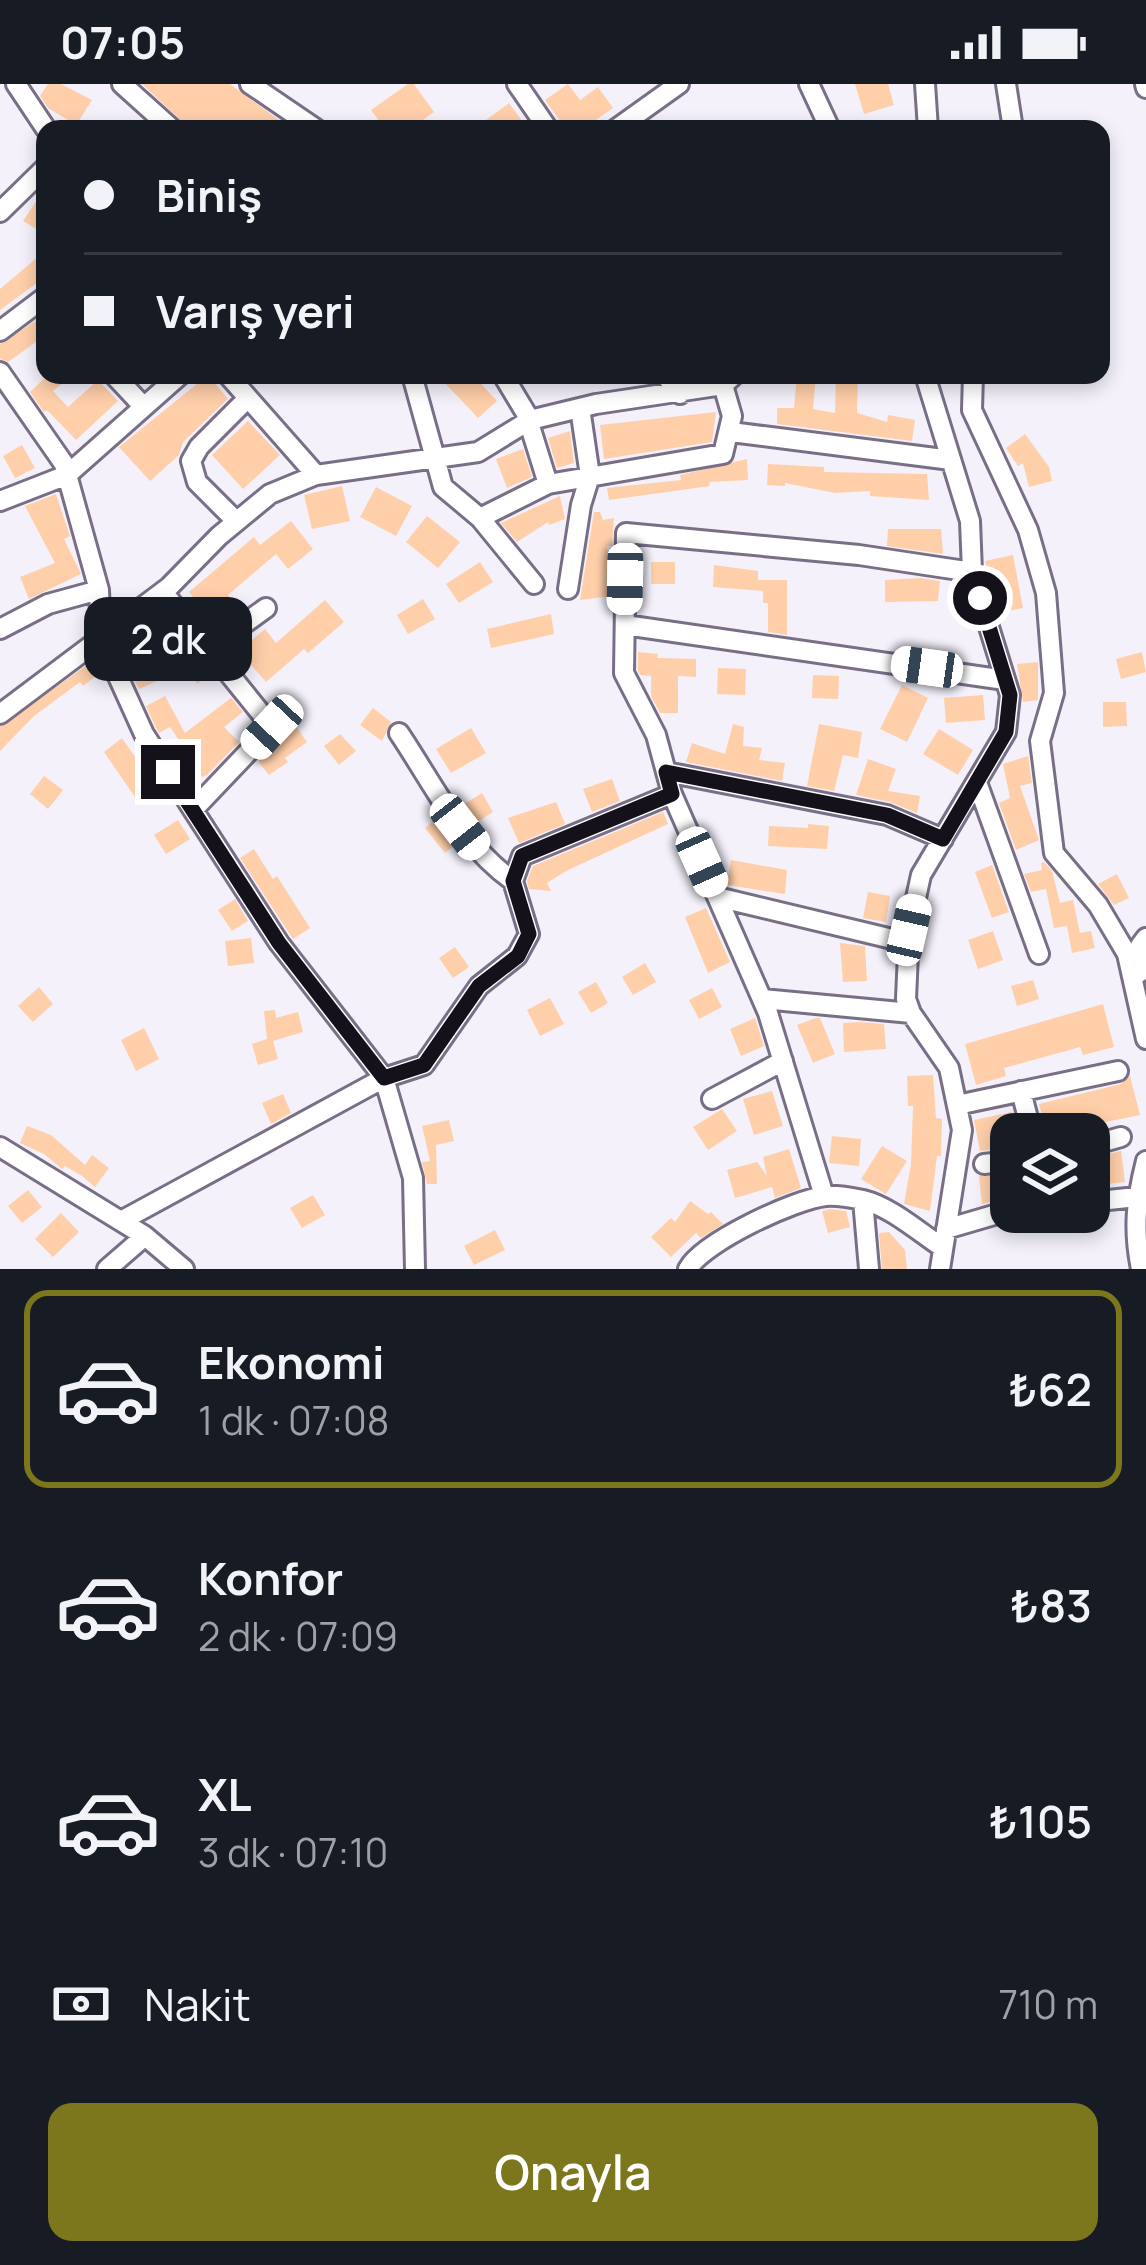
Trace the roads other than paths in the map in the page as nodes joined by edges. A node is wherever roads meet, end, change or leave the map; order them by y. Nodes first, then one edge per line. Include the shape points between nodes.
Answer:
1 (16, 84) edge
2 (122, 84) edge
3 (250, 84) edge
4 (517, 84) edge
5 (679, 84) edge
6 (809, 84) edge
7 (925, 84) edge
8 (1006, 84) edge
9 (40, 120) edge
10 (162, 120) edge
11 (303, 120) edge
12 (542, 120) edge
13 (629, 120) edge
14 (820, 120) edge
15 (927, 120) edge
16 (1012, 120) edge
17 (36, 177) edge
18 (1, 210) edge
19 (36, 306) edge
20 (0, 331) edge
21 (0, 372) edge
22 (122, 384) edge
23 (169, 384) edge
24 (236, 384) edge
25 (414, 384) edge
26 (508, 384) edge
27 (672, 384) edge
28 (715, 384) edge
29 (729, 384) edge
30 (925, 384) edge
31 (973, 384) edge
32 (680, 394) junction
33 (248, 398) junction
34 (143, 406) junction
35 (580, 408) junction
36 (529, 422) junction
37 (731, 433) junction
38 (433, 459) junction
39 (951, 460) junction
40 (67, 475) junction
41 (316, 475) junction
42 (590, 476) junction
43 (548, 484) junction
44 (0, 501) edge
45 (480, 518) junction
46 (236, 521) junction
47 (972, 572) junction
48 (534, 584) dead end
49 (568, 589) dead end
50 (99, 590) junction
51 (164, 592) junction
52 (266, 608) dead end
53 (625, 625) junction
54 (0, 628) edge
55 (101, 639) junction
56 (209, 649) junction
57 (1005, 680) junction
58 (0, 714) edge
59 (1006, 732) junction
60 (399, 733) dead end
61 (1040, 741) junction
62 (666, 772) junction
63 (978, 785) junction
64 (672, 794) junction
65 (193, 810) junction
66 (943, 839) junction
67 (513, 881) junction
68 (717, 897) junction
69 (1146, 938) edge
70 (909, 943) junction
71 (1039, 954) dead end
72 (762, 999) junction
73 (1138, 1000) junction
74 (911, 1013) junction
75 (1146, 1040) edge
76 (783, 1061) junction
77 (1118, 1071) dead end
78 (384, 1078) junction
79 (1021, 1091) junction
80 (712, 1099) dead end
81 (956, 1105) junction
82 (1027, 1113) edge
83 (1121, 1137) dead end
84 (1110, 1140) edge
85 (0, 1147) edge
86 (1146, 1161) edge
87 (990, 1163) edge
88 (984, 1164) dead end
89 (824, 1196) junction
90 (1137, 1197) junction
91 (863, 1200) junction
92 (1110, 1200) edge
93 (990, 1219) edge
94 (121, 1221) junction
95 (145, 1236) junction
96 (944, 1239) junction
97 (107, 1269) edge
98 (184, 1269) edge
99 (415, 1269) edge
100 (688, 1269) edge
101 (868, 1269) edge
102 (940, 1269) edge
103 (1141, 1269) edge

1 - 9 street
2 - 10 street
3 - 11 street
4 - 12 street
5 - 13 street
6 - 14 street
7 - 15 street
8 - 16 street
17 - 18 street
19 - 20 street
21 - 40 street
22 - 34 street
23 - 34 street
24 - 33 street
25 - 38 street
26 - 36 street
27 - 32 street
28 - 32 street
29 - 37 street
30 - 39 street
31 - 61 street via 972,410 1028,530 1046,593 1054,693
32 - 35 street
33 - 41 street
33 - 46 street via 191,461 197,482
34 - 40 street
35 - 36 street
35 - 42 street
36 - 38 street via 478,452
36 - 43 street
37 - 39 street
37 - 42 street via 723,454
38 - 41 street
38 - 45 street via 443,487
39 - 47 street via 970,521
40 - 44 street
40 - 50 street
41 - 46 street via 270,494
42 - 43 street
42 - 49 street
43 - 45 street
45 - 48 street
46 - 51 street
47 - 53 street via 626,533
47 - 57 street
50 - 54 street
50 - 55 street
51 - 55 street
51 - 56 street
52 - 56 street
53 - 57 street
53 - 62 street via 624,673
55 - 58 street
55 - 65 street via 144,734
56 - 65 street via 272,727
57 - 59 street
59 - 61 street
59 - 63 street
60 - 67 street via 442,804
61 - 73 street via 1054,853 1126,954
62 - 64 street
62 - 66 street via 887,815
63 - 66 street
63 - 71 street
64 - 67 street via 522,856
64 - 68 street
65 - 78 street via 279,943
66 - 70 street via 921,875
67 - 78 street via 529,934 518,956 479,986 424,1065
68 - 70 street
68 - 72 street
69 - 73 street
70 - 74 street
72 - 74 street
72 - 76 street
73 - 75 street
74 - 81 street via 949,1068
76 - 80 street
76 - 89 street
77 - 79 street
78 - 94 street
78 - 99 street via 412,1178
79 - 81 street
79 - 82 street
81 - 96 street via 962,1130
83 - 84 street
85 - 94 street
86 - 90 street
87 - 88 street
89 - 91 street
89 - 100 street via 735,1230
90 - 92 street
90 - 103 street
91 - 96 street
91 - 101 street
93 - 96 street
94 - 95 street
95 - 97 street
95 - 98 street
96 - 102 street

